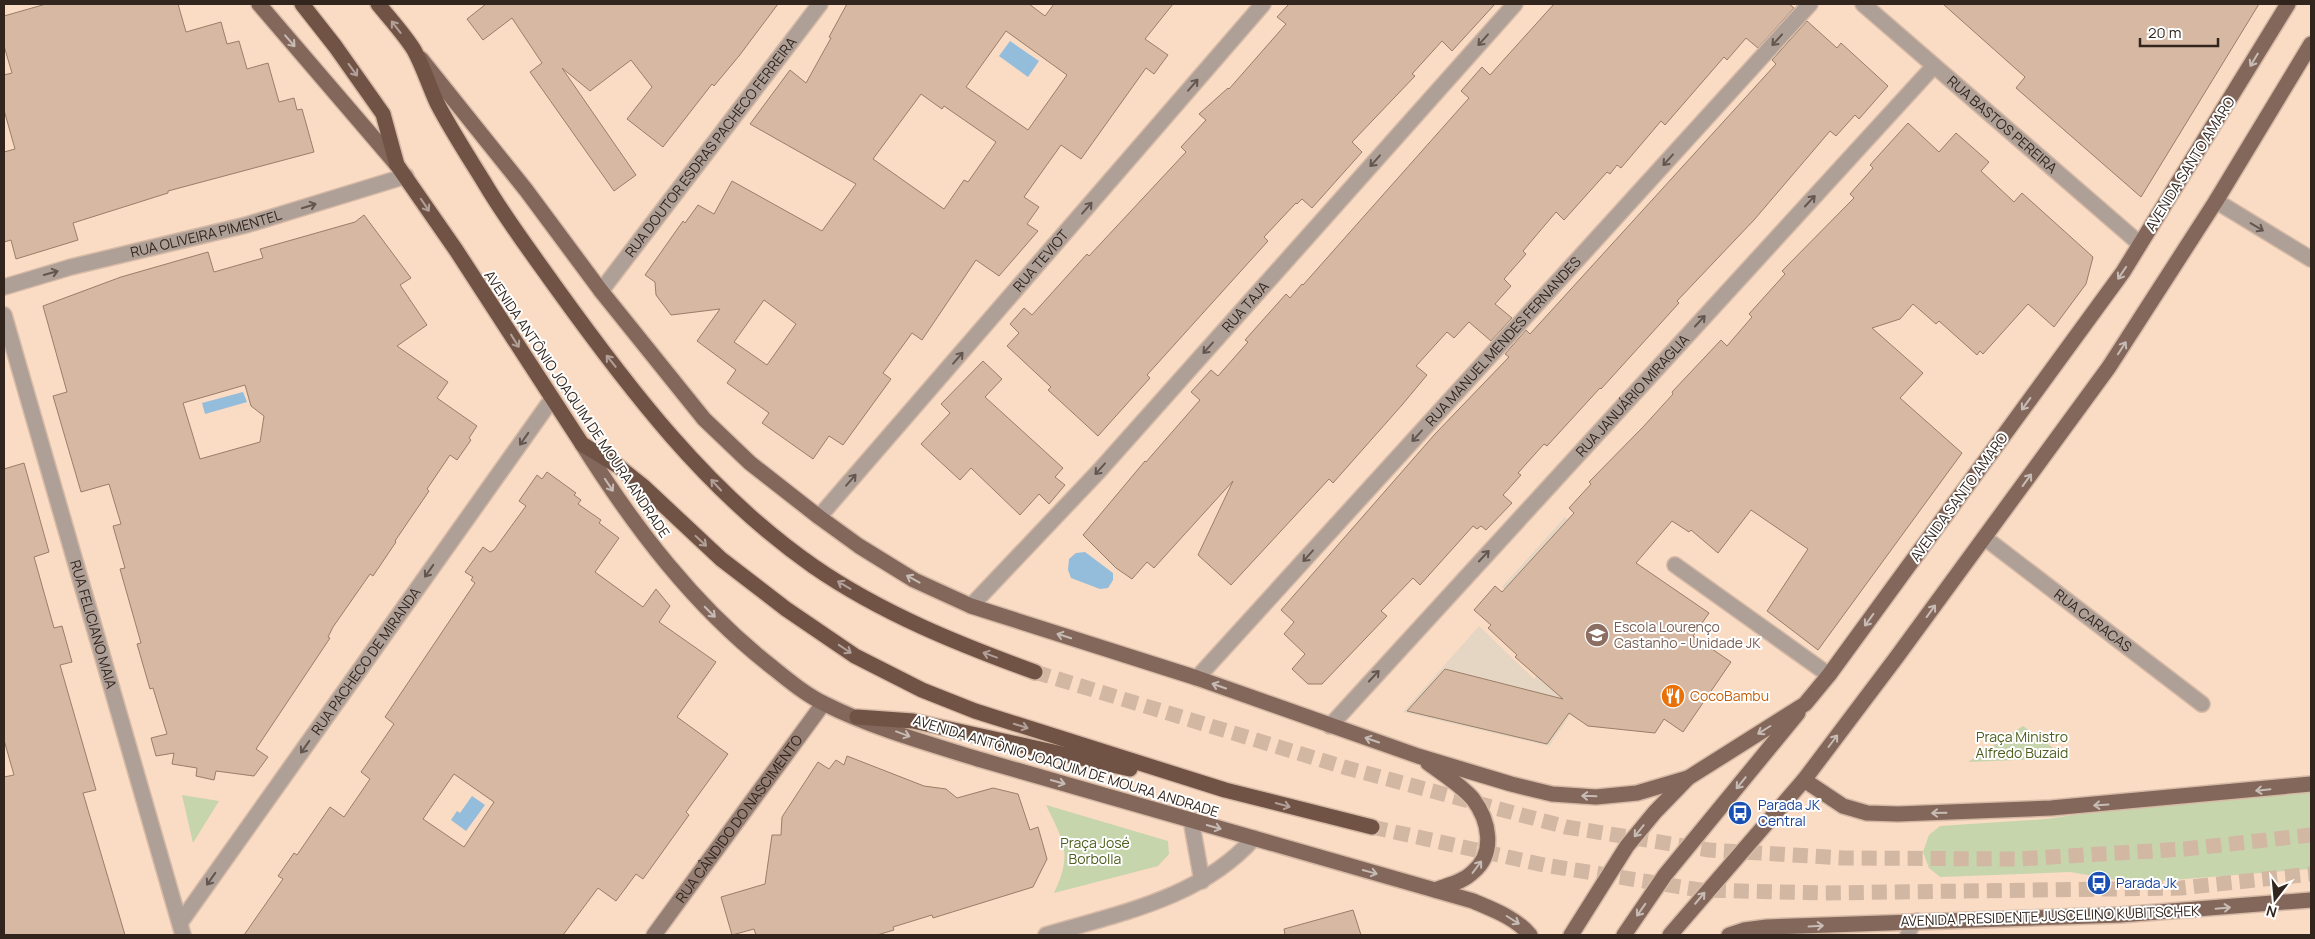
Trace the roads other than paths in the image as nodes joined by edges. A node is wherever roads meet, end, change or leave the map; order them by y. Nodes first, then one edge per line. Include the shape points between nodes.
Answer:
1 (259, 4) edge
2 (302, 4) edge
3 (378, 4) edge
4 (820, 4) edge
5 (1263, 4) edge
6 (1516, 4) edge
7 (1810, 4) edge
8 (1863, 4) edge
9 (2288, 4) edge
10 (2311, 44) edge
11 (414, 50) junction
12 (1934, 66) junction
13 (401, 171) junction
14 (2216, 201) junction
15 (2140, 244) junction
16 (2311, 259) edge
17 (4, 286) edge
18 (602, 291) junction
19 (4, 315) edge
20 (552, 399) junction
21 (582, 444) junction
22 (819, 517) junction
23 (1985, 538) junction
24 (1675, 565) dead end
25 (971, 606) junction
26 (1036, 672) tunnel mouth
27 (1829, 675) junction
28 (1197, 678) junction
29 (824, 704) junction
30 (1805, 704) junction
31 (2202, 704) dead end
32 (857, 717) junction
33 (1330, 726) junction
34 (1418, 756) junction
35 (1688, 778) junction
36 (1804, 780) junction
37 (2311, 784) edge
38 (1225, 790) junction
39 (1191, 820) junction
40 (1372, 827) tunnel mouth
41 (1254, 838) junction
42 (1202, 881) junction
43 (1435, 890) junction
44 (2311, 900) edge
45 (1917, 921) junction
46 (1767, 927) junction
47 (181, 929) edge
48 (654, 935) edge
49 (1046, 935) edge
50 (1530, 935) edge
51 (1572, 935) edge
52 (1624, 935) edge
53 (1670, 935) edge
54 (1729, 935) edge
55 (1790, 935) edge
56 (1908, 935) edge

1 -> 13 main road, AVENIDA ANTÔNIO JOAQUIM DE MOURA ANDRADE
2 -> 13 highway via 382,114
11 -> 3 highway
4 - 18 street, RUA DOUTOR ESDRAS PACHECO FERREIRA
22 -> 5 street, RUA TEVIOT
6 -> 25 street, RUA TAJA via 1087,484
7 -> 28 street, RUA MANUEL MENDES FERNANDES
8 - 12 street, RUA BASTOS PEREIRA
9 -> 15 main road, AVENIDA SANTO AMARO
10 - 14 main road
11 - 18 main road
26 -> 11 highway via 920,627 868,599 814,566 729,499 618,370 514,228 438,103
12 - 15 street, RUA BASTOS PEREIRA
33 -> 12 street, RUA JANUÁRIO MIRAGLIA
17 -> 13 street, RUA OLIVEIRA PIMENTEL via 246,225
13 -> 20 highway, AVENIDA ANTÔNIO JOAQUIM DE MOURA ANDRADE
14 -> 16 street
23 -> 14 main road via 2109,367
15 -> 27 main road, AVENIDA SANTO AMARO
18 - 22 main road via 704,419 750,463
19 - 47 street, RUA FELICIANO MAIA
20 - 21 highway, AVENIDA ANTÔNIO JOAQUIM DE MOURA ANDRADE
20 -> 47 street, RUA PACHECO DE MIRANDA
21 -> 29 main road, AVENIDA ANTÔNIO JOAQUIM DE MOURA ANDRADE via 622,506 678,579 747,648
21 -> 38 highway via 643,486 721,559 855,656 922,690 975,711
25 -> 22 main road via 914,580
23 - 31 street, RUA CARACAS
36 -> 23 main road
24 - 27 street
28 -> 25 main road
27 - 30 main road, AVENIDA SANTO AMARO
33 -> 28 main road
29 - 32 main road, AVENIDA ANTÔNIO JOAQUIM DE MOURA ANDRADE
29 - 48 street, RUA CÂNDIDO DO NASCIMENTO
30 -> 35 main road, AVENIDA SANTO AMARO
30 -> 52 main road via 1665,875
32 - 38 highway via 913,722
32 -> 39 main road, AVENIDA ANTÔNIO JOAQUIM DE MOURA ANDRADE via 978,759
34 -> 33 main road
35 -> 34 main road via 1637,794 1596,797 1552,794
43 -> 34 main road via 1474,872 1484,856 1489,837 1485,820 1473,799
35 -> 51 main road, AVENIDA SANTO AMARO via 1627,846
37 -> 36 main road via 2014,811 1898,814 1867,813 1843,806
53 -> 36 main road
38 -> 40 highway
39 -> 41 main road, AVENIDA ANTÔNIO JOAQUIM DE MOURA ANDRADE
39 - 42 street
41 - 42 street via 1228,864
41 -> 43 main road, AVENIDA ANTÔNIO JOAQUIM DE MOURA ANDRADE
42 - 49 street via 1164,900
43 -> 50 main road, AVENIDA ANTÔNIO JOAQUIM DE MOURA ANDRADE via 1501,913
45 -> 44 main road, AVENIDA PRESIDENTE JUSCELINO KUBITSCHEK via 2120,915
46 -> 45 main road, AVENIDA PRESIDENTE JUSCELINO KUBITSCHEK
45 - 56 street
46 - 54 main road, AVENIDA PRESIDENTE JUSCELINO KUBITSCHEK
46 - 55 street

